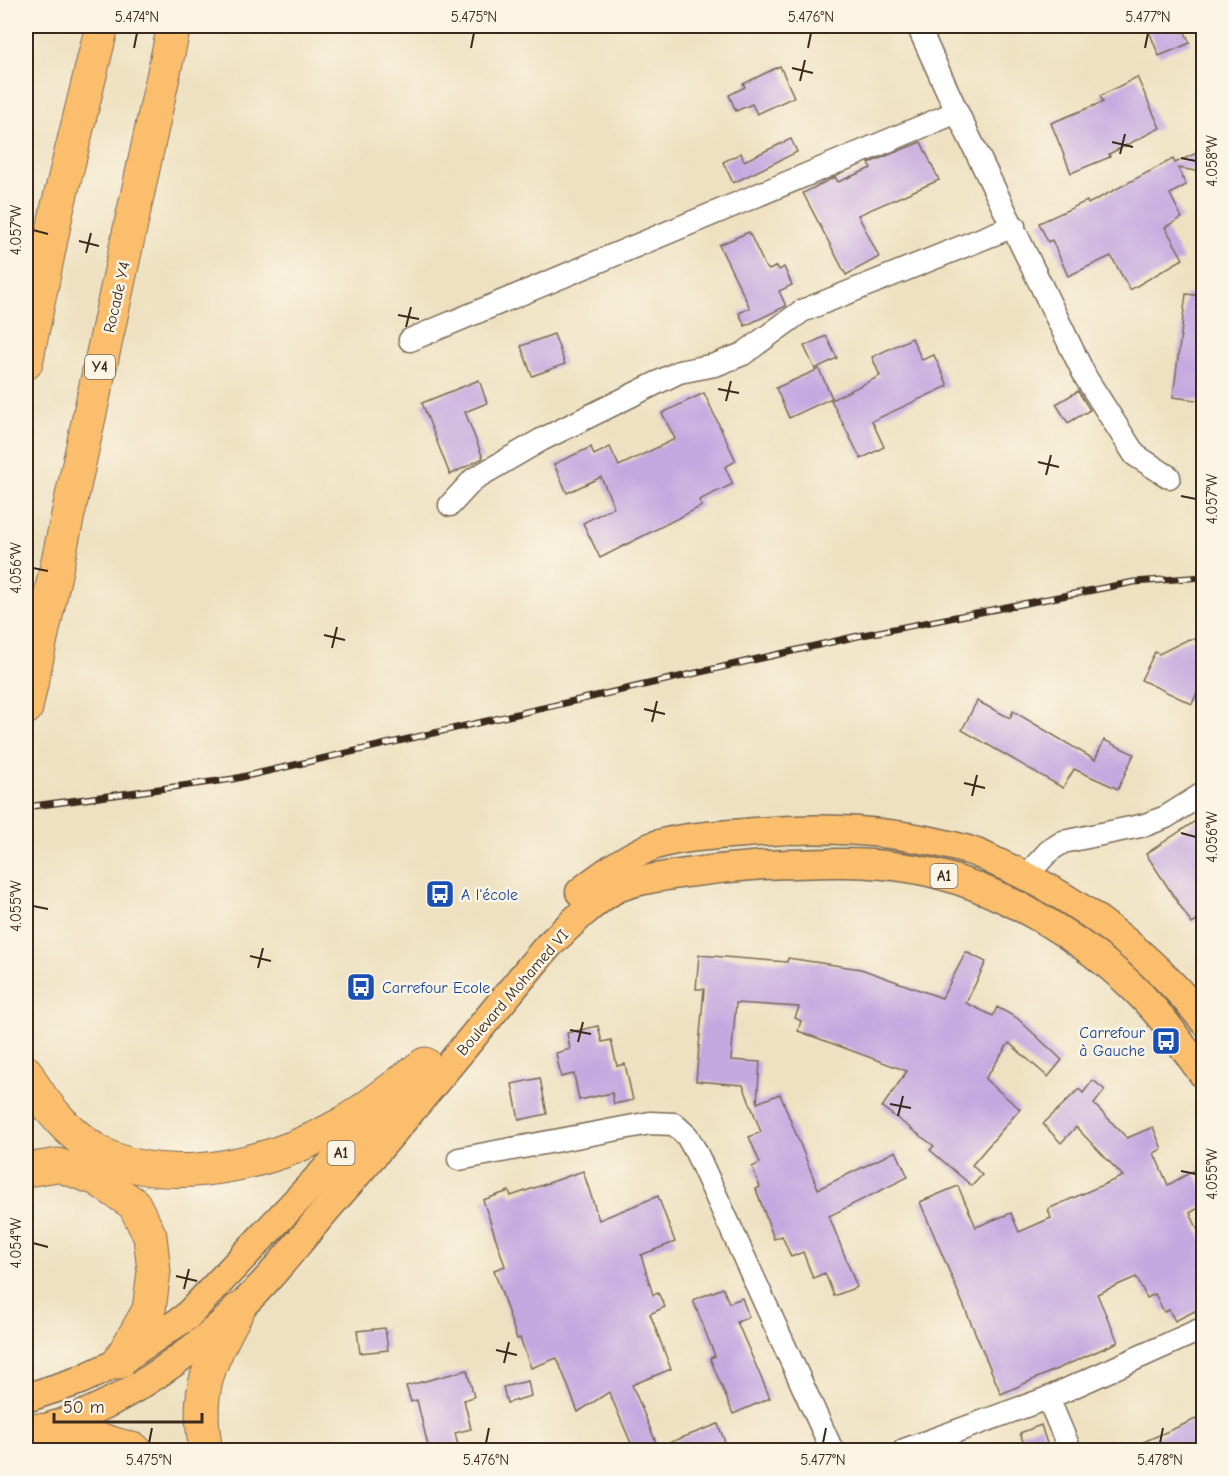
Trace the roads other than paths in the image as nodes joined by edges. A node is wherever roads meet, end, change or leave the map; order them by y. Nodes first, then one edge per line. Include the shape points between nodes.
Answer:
1 (102, 26) edge
2 (174, 26) edge
3 (918, 26) edge
4 (957, 112) junction
5 (1014, 226) junction
6 (410, 340) dead end
7 (26, 363) edge
8 (1169, 477) dead end
9 (450, 505) dead end
10 (26, 708) edge
11 (1203, 793) edge
12 (1026, 876) junction
13 (1203, 1021) edge
14 (1203, 1028) edge
15 (1182, 1046) junction
16 (425, 1064) junction
17 (26, 1072) edge
18 (1203, 1075) edge
19 (459, 1159) dead end
20 (26, 1170) edge
21 (238, 1310) junction
22 (1203, 1328) edge
23 (119, 1362) junction
24 (26, 1398) edge
25 (1048, 1398) junction
26 (32, 1432) edge
27 (135, 1450) edge
28 (206, 1450) edge
29 (832, 1450) edge
30 (904, 1450) edge
31 (1070, 1450) edge

1 - 7 highway via 57,210
2 - 10 highway, Rocade Y4 / Y4
3 - 4 street
4 - 5 street
4 - 6 street
5 - 8 street via 1092,388 1135,455
5 - 9 street via 802,312 742,354 715,365 679,372 541,440 474,479
11 - 12 street via 1166,817 1145,825 1063,842 1049,850
12 - 13 main road, Boulevard Mohamed VI / A1 via 1094,916 1182,994
12 - 16 main road, Boulevard Mohamed VI / A1 via 970,850 880,832 774,831 650,847 559,909
14 - 15 street
15 - 18 main road, Boulevard Mohamed VI / A1
15 - 21 main road, Boulevard Mohamed VI / A1 via 1162,1018 1087,949 1013,902 959,879 913,868 822,862 737,866 614,889 547,947
16 - 17 highway via 340,1125 288,1150 214,1169 185,1170 151,1168 112,1159 89,1147 67,1128
16 - 23 main road, Boulevard Mohamed VI / A1 via 186,1317
19 - 29 street via 650,1123 674,1124 696,1152
20 - 23 highway via 58,1165 96,1179 134,1204 150,1236 154,1271 149,1310
21 - 26 main road, Boulevard Mohamed VI / A1 via 176,1362 120,1396 86,1414
21 - 28 highway via 213,1356 201,1394
22 - 25 street
23 - 24 main road, Boulevard Mohamed VI / A1
25 - 30 street
25 - 31 street
26 - 27 highway via 98,1439

